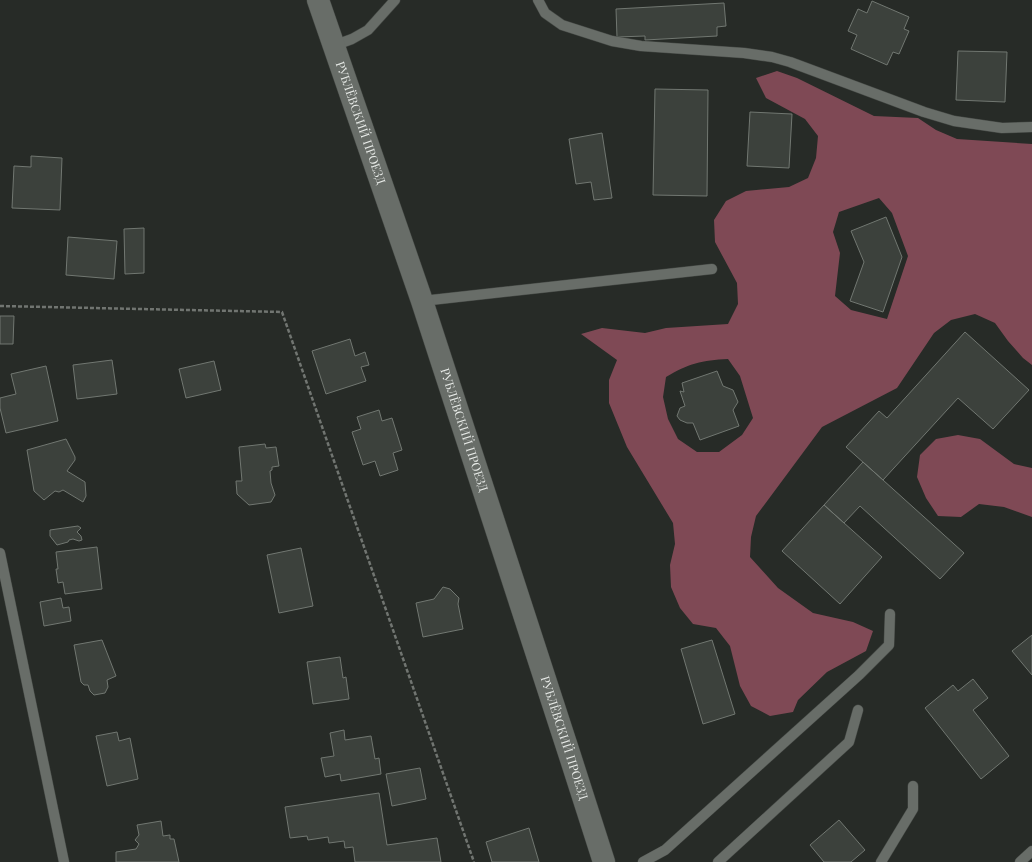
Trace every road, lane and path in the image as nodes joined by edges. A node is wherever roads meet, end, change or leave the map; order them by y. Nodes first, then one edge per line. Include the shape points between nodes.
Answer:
1 (318, 0) edge
2 (395, 0) edge
3 (538, 0) edge
4 (333, 46) junction
5 (1032, 127) edge
6 (712, 269) dead end
7 (422, 301) junction
8 (0, 306) edge
9 (0, 553) edge
10 (890, 614) dead end
11 (858, 710) dead end
12 (913, 786) dead end
13 (1032, 851) edge
14 (64, 862) edge
15 (474, 862) edge
16 (604, 862) edge
17 (644, 862) edge
18 (718, 862) edge
19 (881, 862) edge
20 (1020, 862) edge

1 - 4 street, РУБЛЁВСКИЙ ПРОЕЗД
2 - 4 lane via 368,30
3 - 5 lane via 546,13 562,25 612,41 641,46 772,57 954,121 1002,128
4 - 7 street, РУБЛЁВСКИЙ ПРОЕЗД
6 - 7 lane
7 - 16 street, РУБЛЁВСКИЙ ПРОЕЗД
8 - 15 path via 282,312
9 - 14 lane
10 - 17 lane via 889,645 665,850
11 - 18 lane via 849,742
12 - 19 lane via 913,808
13 - 20 lane

